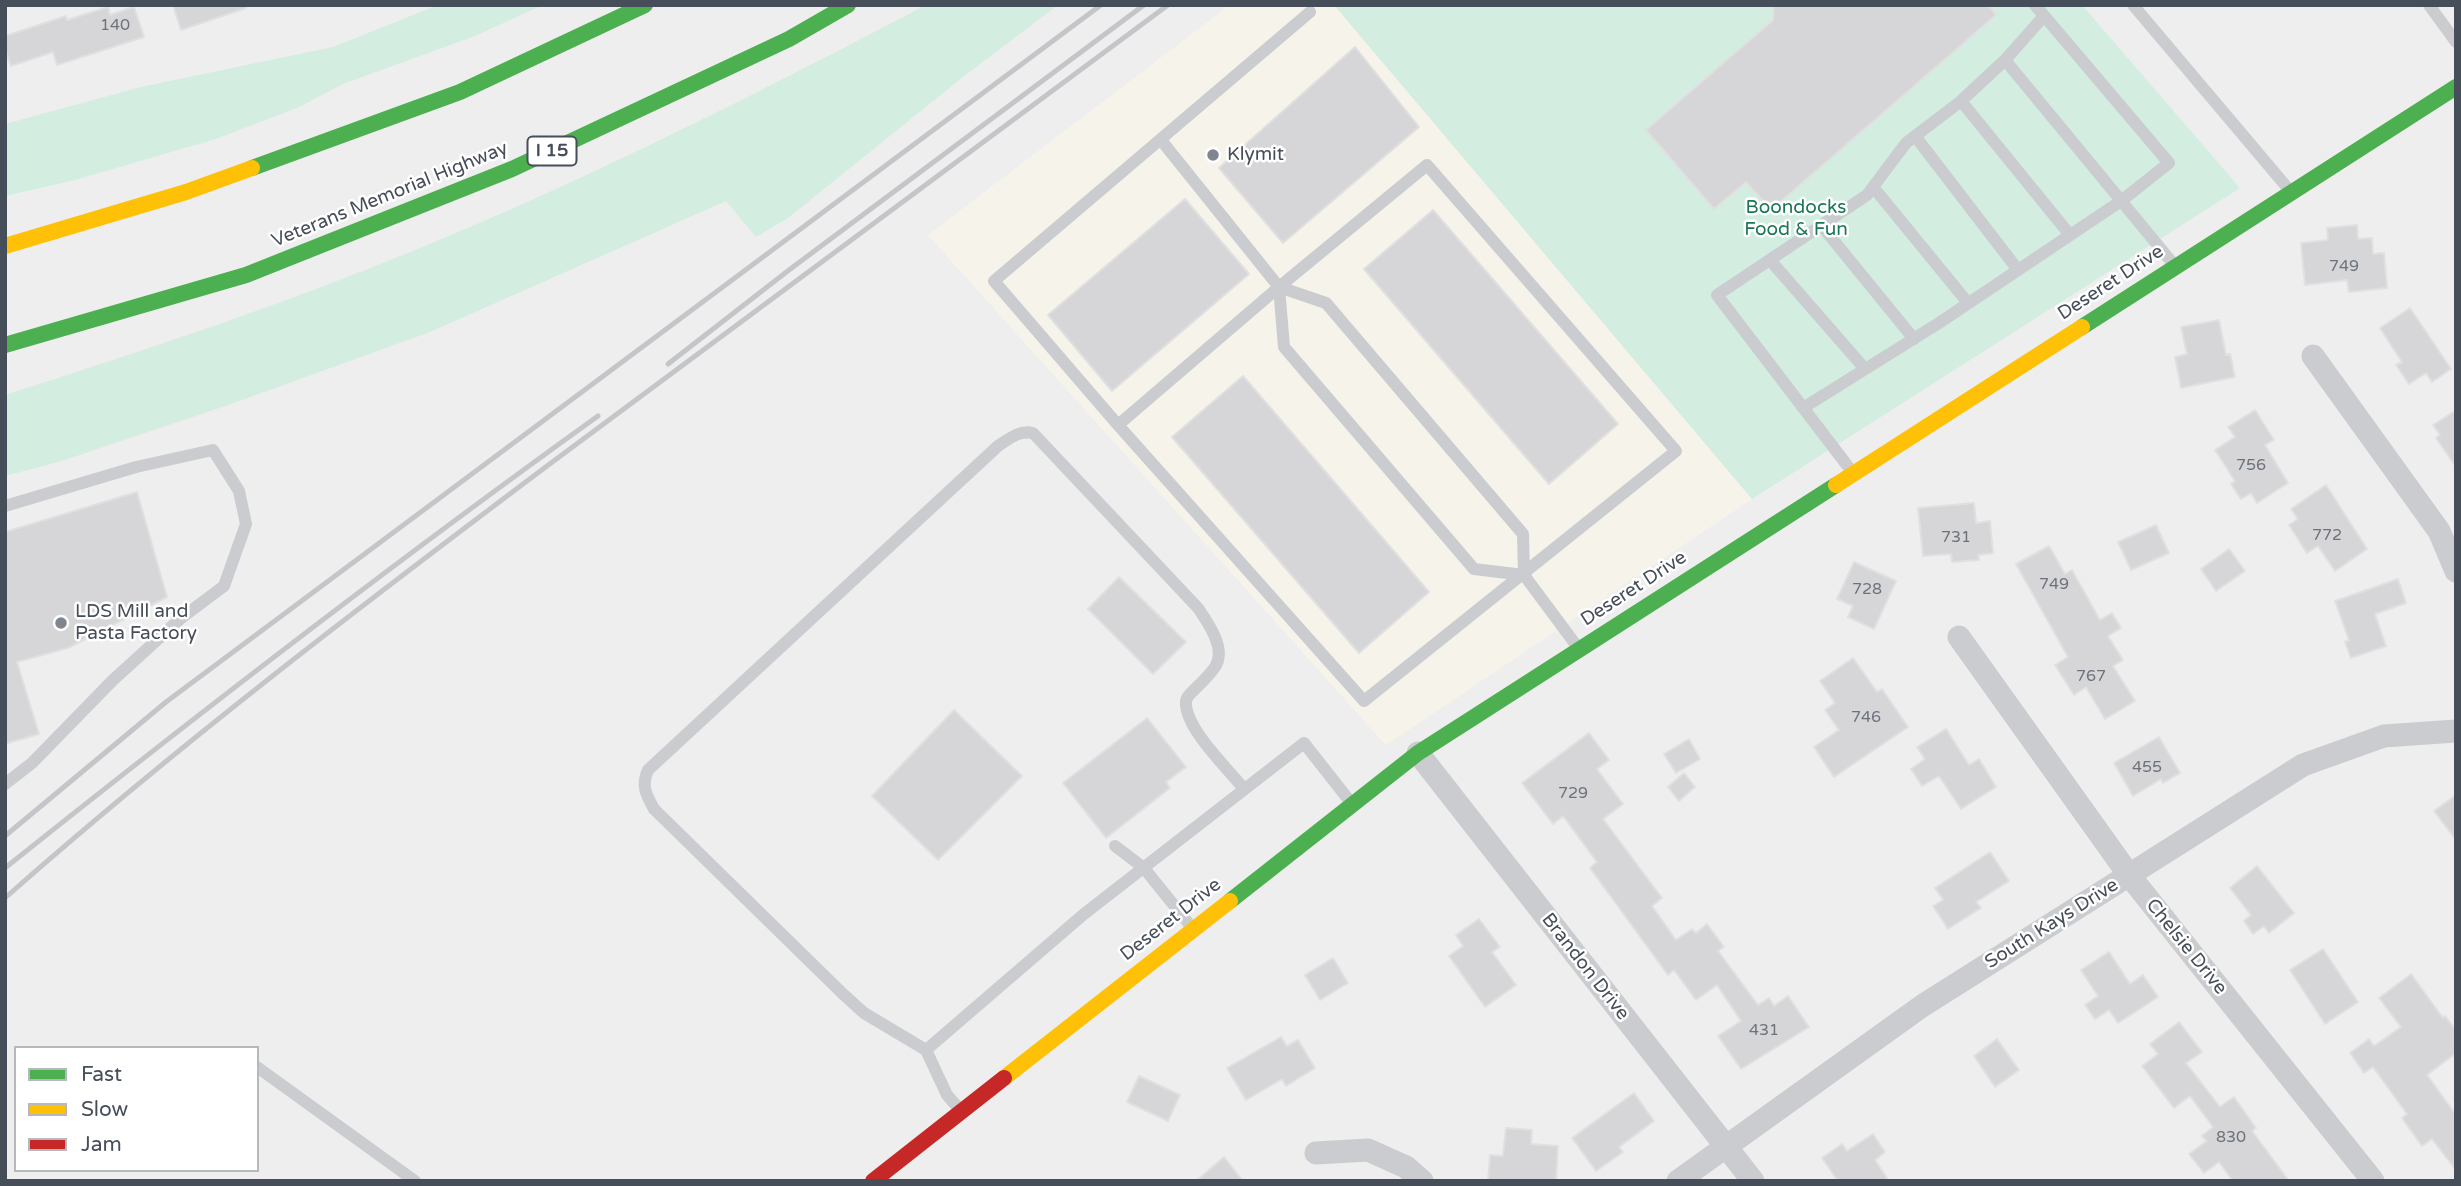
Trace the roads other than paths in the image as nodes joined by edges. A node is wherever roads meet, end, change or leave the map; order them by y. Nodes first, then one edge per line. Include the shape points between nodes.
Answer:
1 (645, 5) edge
2 (848, 5) edge
3 (2035, 5) edge
4 (2133, 5) edge
5 (2429, 5) edge
6 (1310, 12) dead end
7 (2044, 16) junction
8 (2456, 41) edge
9 (2005, 60) junction
10 (2456, 87) edge
11 (1961, 101) junction
12 (1914, 136) junction
13 (1161, 140) junction
14 (1874, 188) junction
15 (186, 191) junction
16 (2291, 192) junction
17 (2121, 201) junction
18 (57, 214) dead end
19 (1821, 225) junction
20 (2070, 235) junction
21 (5, 246) edge
22 (1770, 260) junction
23 (2175, 266) junction
24 (2018, 270) junction
25 (246, 275) junction
26 (1279, 287) junction
27 (1968, 303) junction
28 (1913, 339) junction
29 (5, 345) edge
30 (2313, 356) dead end
31 (18, 358) dead end
32 (1865, 369) junction
33 (1803, 408) junction
34 (1118, 425) junction
35 (1853, 473) junction
36 (5, 506) edge
37 (2456, 571) edge
38 (1524, 575) junction
39 (1959, 637) dead end
40 (1579, 649) junction
41 (2456, 731) edge
42 (1418, 753) junction
43 (5, 784) edge
44 (1244, 789) junction
45 (1353, 804) junction
46 (1115, 846) dead end
47 (1143, 868) junction
48 (2129, 875) junction
49 (1193, 929) junction
50 (926, 1050) junction
51 (259, 1068) edge
52 (962, 1111) junction
53 (1725, 1147) junction
54 (1316, 1153) dead end
55 (415, 1181) edge
56 (873, 1181) edge
57 (1422, 1181) edge
58 (1678, 1181) edge
59 (1753, 1181) edge
60 (2372, 1181) edge

1 - 15 main road via 460,92
2 - 25 main road, Veterans Memorial Highway / I 15 via 789,39 512,169
3 - 7 lane
4 - 16 lane
5 - 8 lane
6 - 13 lane
7 - 9 lane
7 - 17 lane via 2169,163
9 - 11 lane
9 - 17 lane
10 - 16 main road, Deseret Drive
11 - 12 lane
11 - 20 lane
12 - 14 lane
12 - 24 lane
13 - 26 lane
13 - 34 lane via 994,281
14 - 19 lane
14 - 27 lane
15 - 18 main road
15 - 21 main road
16 - 23 main road, Deseret Drive
17 - 20 lane
17 - 23 lane
19 - 22 lane
19 - 28 lane
20 - 24 lane
22 - 32 lane
22 - 33 lane via 1717,295
23 - 35 main road, Deseret Drive
24 - 27 lane
25 - 29 main road, Veterans Memorial Highway / I 15
25 - 31 main road
26 - 34 lane
26 - 38 lane via 1326,303 1522,534
26 - 38 lane via 1284,347 1474,569
26 - 38 lane via 1427,165 1676,451
27 - 28 lane
28 - 32 lane
30 - 37 street via 2439,531
32 - 33 lane
33 - 35 lane
34 - 38 lane via 1364,701
35 - 40 main road, Deseret Drive
36 - 43 lane via 136,467 213,450 239,491 246,523 224,586 180,619
38 - 40 lane
39 - 48 street, Chelsie Drive
40 - 42 main road, Deseret Drive
41 - 48 street, South Kays Drive via 2384,736 2303,765
42 - 45 main road, Deseret Drive
42 - 53 street, Brandon Drive
44 - 45 lane via 1304,743
44 - 47 lane
44 - 50 lane via 1193,726 1188,713 1187,697 1219,660 1211,629 1198,608 1033,433 1014,435 648,770 644,780 654,809 843,994 864,1013
45 - 49 main road, Deseret Drive
46 - 47 lane
47 - 49 lane
47 - 50 lane
48 - 53 street, South Kays Drive via 1922,1006
48 - 60 street, Chelsie Drive
49 - 52 main road, Deseret Drive
50 - 52 lane via 947,1095
51 - 55 lane
52 - 56 main road, Deseret Drive
53 - 58 street, South Kays Drive
53 - 59 street, Brandon Drive
54 - 57 street via 1368,1150 1406,1167

